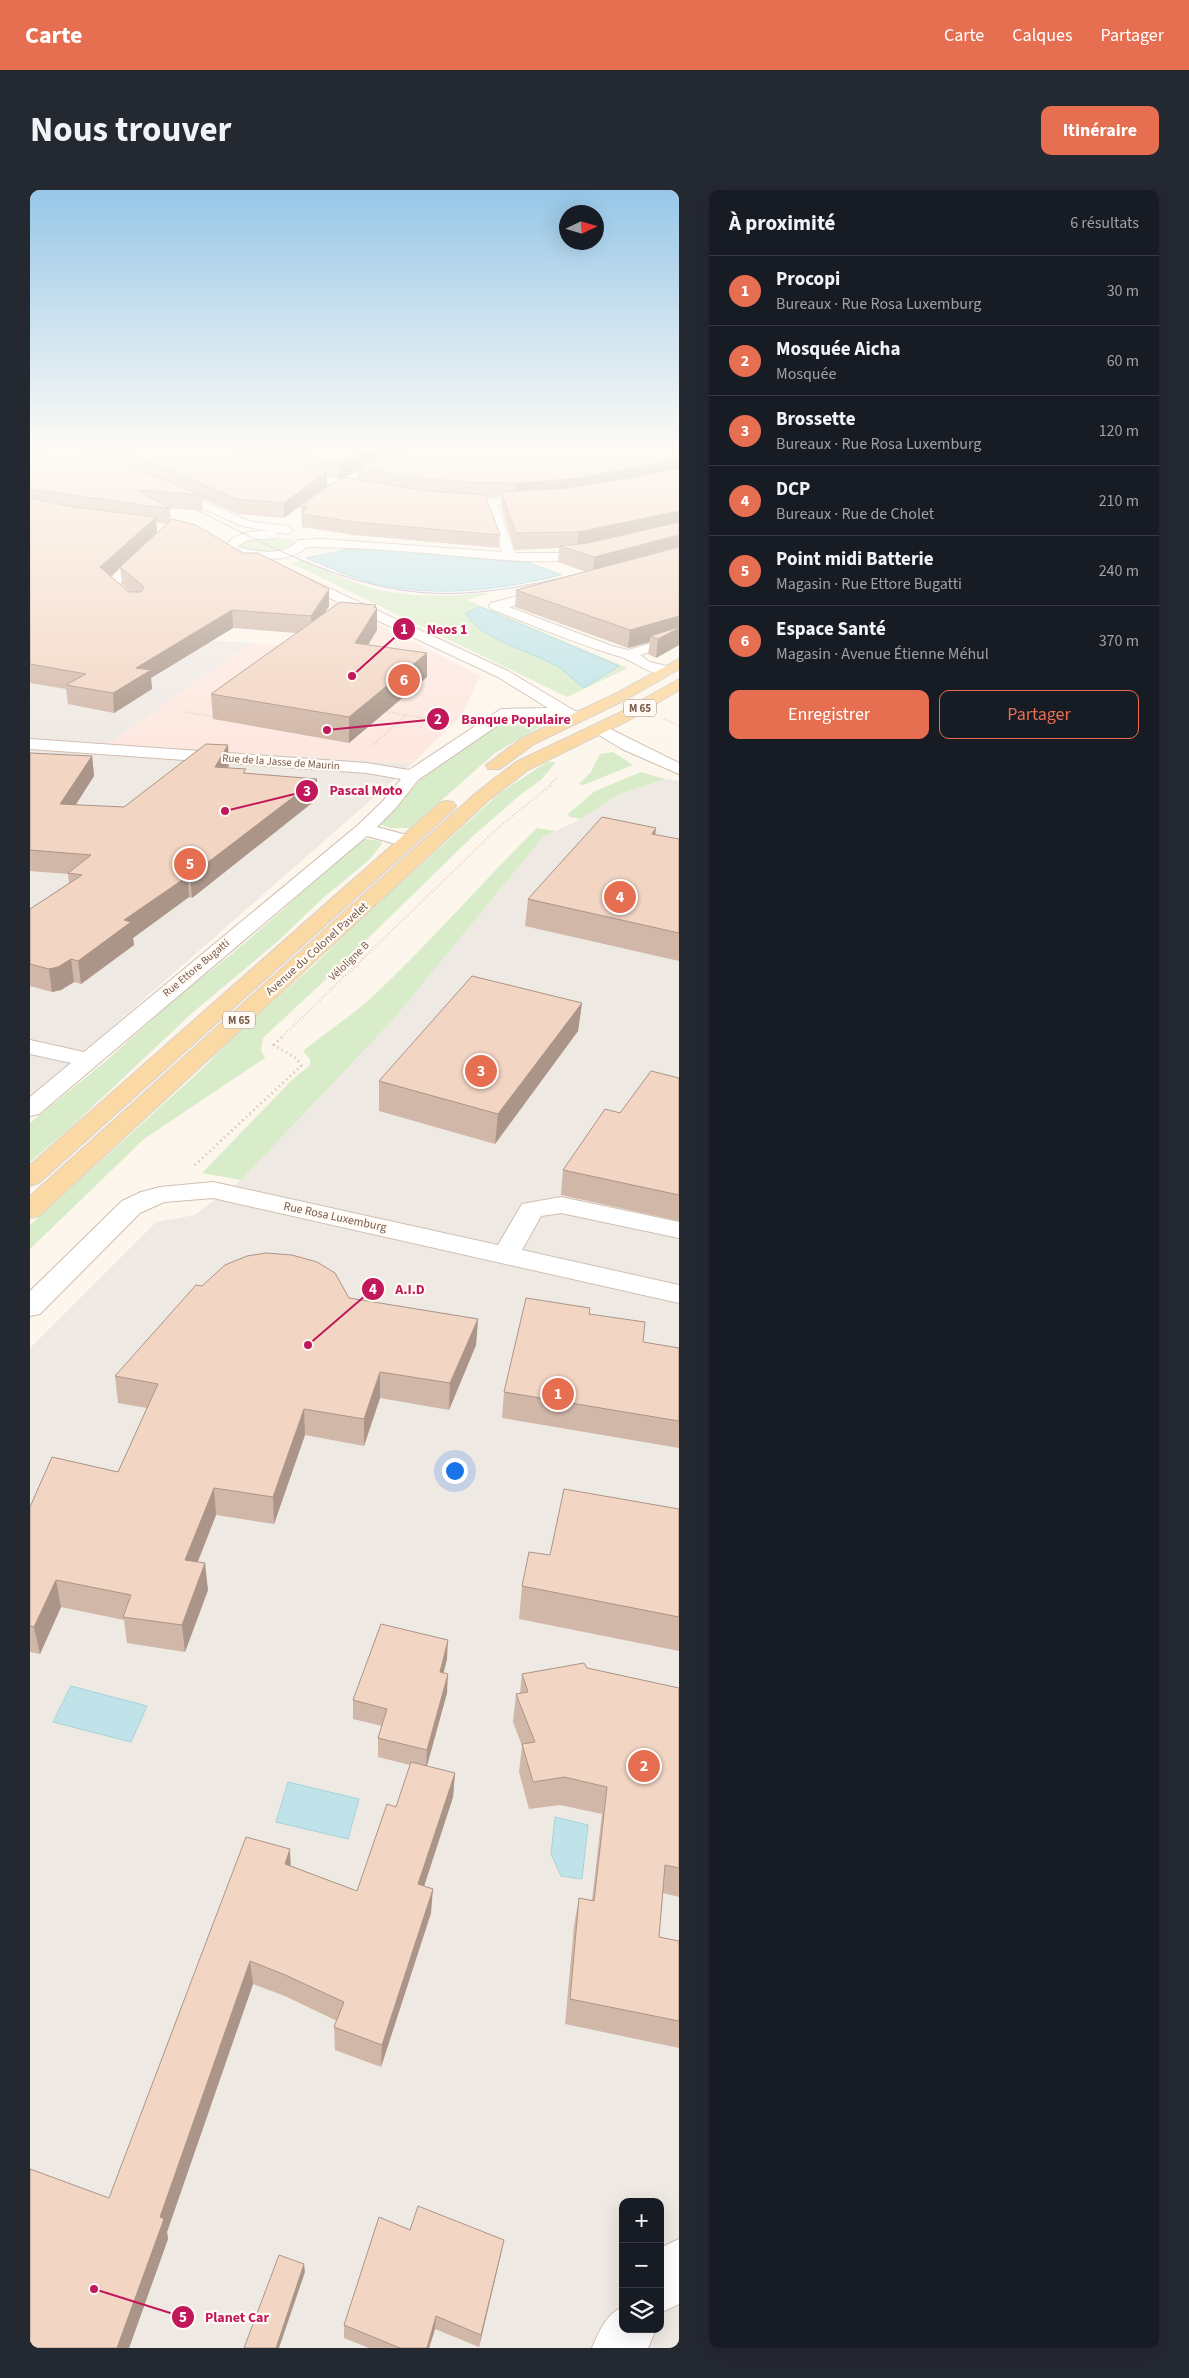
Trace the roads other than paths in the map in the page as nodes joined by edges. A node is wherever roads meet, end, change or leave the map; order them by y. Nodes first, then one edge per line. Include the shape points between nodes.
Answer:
1 (150, 548) edge
2 (238, 548) edge
3 (298, 548) edge
4 (402, 548) edge
5 (507, 548) edge
6 (608, 549) edge
7 (510, 557) junction
8 (274, 561) junction
9 (561, 588) edge
10 (137, 605) edge
11 (679, 639) edge
12 (628, 654) junction
13 (672, 667) edge
14 (502, 674) junction
15 (679, 684) edge
16 (507, 712) junction
17 (580, 716) junction
18 (600, 729) junction
19 (30, 744) edge
20 (679, 769) edge
21 (412, 776) junction
22 (364, 829) junction
23 (448, 829) junction
24 (407, 841) junction
25 (30, 1047) edge
26 (87, 1060) junction
27 (30, 1109) edge
28 (30, 1178) edge
29 (30, 1210) edge
30 (679, 1230) edge
31 (506, 1255) junction
32 (679, 1294) edge
33 (30, 1307) edge
34 (679, 2263) edge
35 (661, 2288) edge
36 (628, 2333) edge
37 (617, 2348) edge

1 - 10 street via 111,584
2 - 8 street via 245,559
3 - 8 street
4 - 7 street
5 - 7 street
6 - 7 street via 560,557
8 - 14 street
9 - 12 street via 496,606 608,650
11 - 12 street
12 - 13 street via 644,665
13 - 17 main road, Avenue du Colonel Pavelet / M 65
14 - 16 street via 511,696
14 - 17 street via 550,704
15 - 18 main road, Avenue du Colonel Pavelet / M 65
16 - 17 street
16 - 21 street, Rue Ettore Bugatti
17 - 18 main road
17 - 24 main road, Avenue du Colonel Pavelet / M 65 via 506,755
18 - 20 street via 628,746
18 - 23 main road, Avenue du Colonel Pavelet / M 65 via 522,766 482,796
19 - 21 street, Rue de la Jasse de Maurin via 366,768
21 - 22 street, Rue Ettore Bugatti
22 - 24 street
22 - 26 street, Rue Ettore Bugatti
23 - 24 main road, Avenue du Colonel Pavelet / M 65
23 - 29 main road, Avenue du Colonel Pavelet / M 65
24 - 28 main road, Avenue du Colonel Pavelet / M 65
25 - 26 street
26 - 27 street, Rue Ettore Bugatti
30 - 31 street via 561,1205 540,1208 531,1210
31 - 32 street, Rue Rosa Luxemburg
31 - 33 street, Rue Rosa Luxemburg via 213,1190 158,1194 131,1206
34 - 35 street
36 - 37 street

